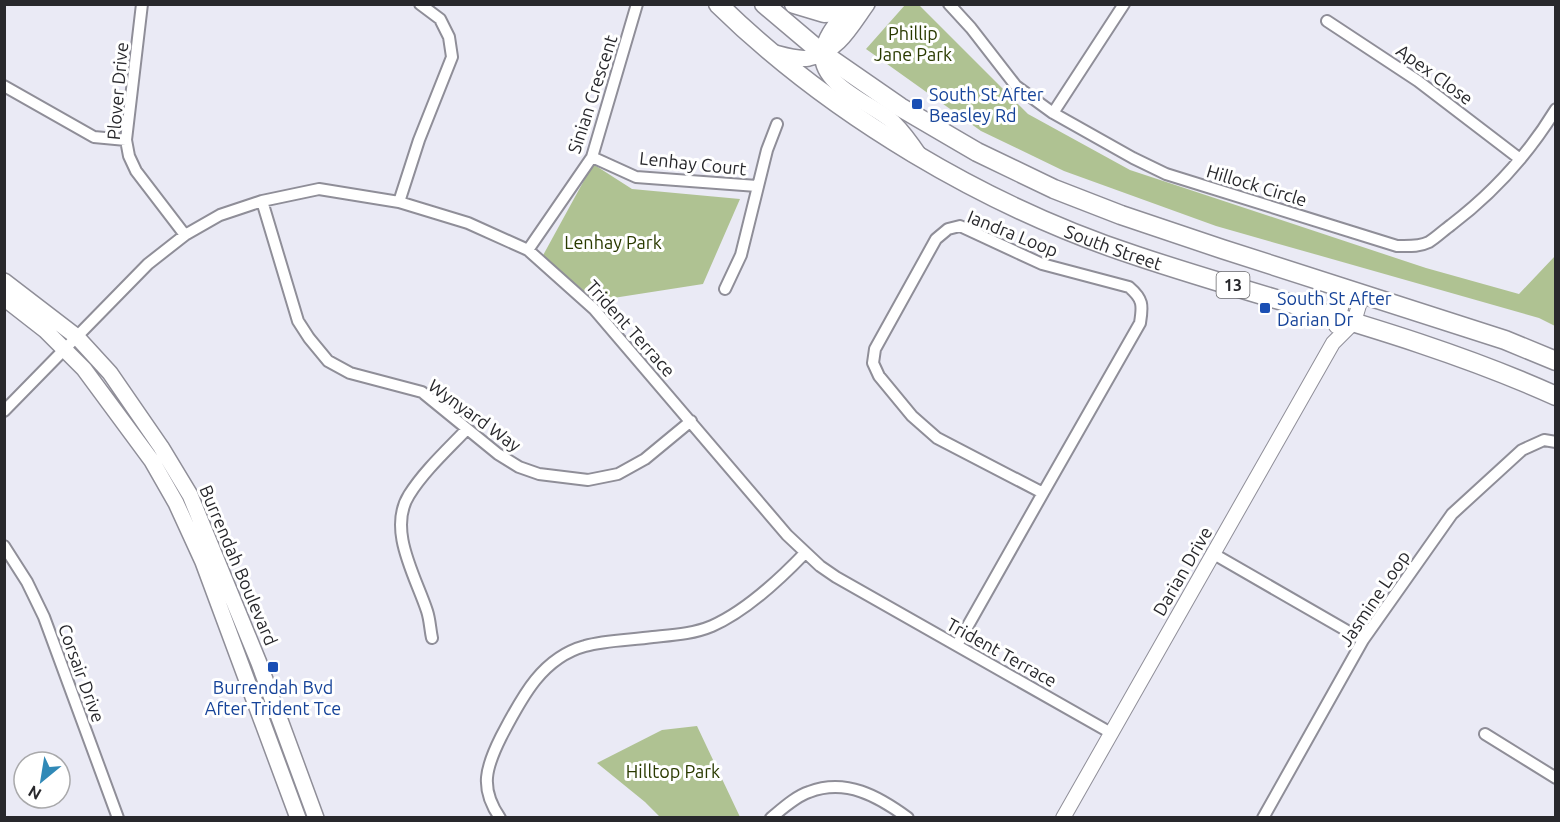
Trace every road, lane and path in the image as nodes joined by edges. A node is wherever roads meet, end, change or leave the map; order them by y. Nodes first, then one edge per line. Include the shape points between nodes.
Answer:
1 (142, 4) edge
2 (420, 4) edge
3 (637, 4) edge
4 (718, 4) edge
5 (764, 4) edge
6 (794, 4) edge
7 (867, 4) edge
8 (949, 4) edge
9 (1124, 4) edge
10 (849, 8) edge
11 (1327, 21) dead end
12 (771, 52) junction
13 (822, 53) junction
14 (4, 86) edge
15 (1556, 109) edge
16 (1053, 113) junction
17 (777, 124) dead end
18 (126, 140) junction
19 (919, 155) junction
20 (592, 157) junction
21 (1520, 159) junction
22 (757, 186) junction
23 (262, 201) junction
24 (399, 202) junction
25 (185, 235) junction
26 (528, 250) junction
27 (4, 281) edge
28 (725, 289) dead end
29 (1354, 292) junction
30 (4, 298) edge
31 (1345, 320) junction
32 (76, 337) junction
33 (65, 349) junction
34 (1556, 362) edge
35 (1556, 396) edge
36 (4, 411) edge
37 (691, 421) junction
38 (467, 429) junction
39 (1556, 442) edge
40 (1043, 493) junction
41 (4, 546) edge
42 (805, 553) junction
43 (1212, 554) junction
44 (432, 638) dead end
45 (1364, 640) junction
46 (957, 645) junction
47 (1112, 733) junction
48 (1485, 734) dead end
49 (1556, 778) edge
50 (118, 818) edge
51 (298, 818) edge
52 (316, 818) edge
53 (500, 818) edge
54 (771, 818) edge
55 (908, 818) edge
56 (1063, 818) edge
57 (1263, 818) edge

1 - 18 street, Plover Drive
2 - 24 street via 440,19 452,57 418,140
3 - 20 street, Sinian Crescent
4 - 12 highway, South Street / 13
5 - 13 highway, South Street / 13
6 - 10 highway via 824,13
7 - 13 main road via 840,43
8 - 16 street, Hillock Circle via 1016,86
9 - 16 street
10 - 13 main road via 829,35
11 - 21 street, Apex Close via 1418,81
12 - 13 main road via 808,58
12 - 19 highway, South Street / 13 via 851,112
13 - 19 main road via 830,78 892,121
13 - 29 highway, South Street / 13 via 900,107 977,152 1054,189
14 - 18 street via 94,137
15 - 21 street, Hillock Circle
16 - 21 street, Hillock Circle via 1166,174 1398,246 1429,242 1500,184
17 - 22 street, Lenhay Court
18 - 25 street, Plover Drive via 136,171
19 - 31 highway, South Street / 13 via 995,197 1090,239
20 - 22 street, Lenhay Court via 636,177
20 - 26 street, Sinian Crescent
22 - 28 street, Lenhay Court via 741,255
23 - 24 street, Trident Terrace via 319,189
23 - 25 street, Trident Terrace via 220,215
23 - 38 street, Wynyard Way via 298,321 328,361 350,373 422,392
24 - 26 street, Trident Terrace via 468,223
25 - 32 street, Trident Terrace via 148,264
26 - 37 street, Trident Terrace via 585,298
27 - 32 main road, Burrendah Boulevard
29 - 31 street, Darian Drive
29 - 34 highway, South Street / 13 via 1505,340
30 - 33 main road, Burrendah Boulevard
31 - 35 highway, South Street / 13 via 1473,362
31 - 43 street, Darian Drive
32 - 33 street, Trident Terrace
32 - 52 main road, Burrendah Boulevard via 110,373 190,495 259,663
33 - 36 street, Trident Terrace
33 - 51 main road, Burrendah Boulevard via 114,408 176,503 203,562
37 - 38 street, Wynyard Way via 645,459 618,474 588,480 539,474 519,467
37 - 42 street, Trident Terrace
38 - 44 street via 408,497 402,518 402,540 428,614
39 - 45 street, Jasmine Loop via 1544,440 1522,450 1452,514
40 - 40 street, Iandra Loop via 1140,322 1142,308 1138,296 1129,287 1042,264 960,226 948,229 936,239 908,289 875,349 873,363 912,417 937,438
40 - 46 street, Iandra Loop
41 - 50 street, Corsair Drive via 44,617
42 - 46 street, Trident Terrace via 836,577
42 - 53 street via 738,612 711,626 689,633 585,646 552,662 528,688 489,761 485,784
43 - 45 street
43 - 47 street, Darian Drive
45 - 57 street, Jasmine Loop
46 - 47 street, Trident Terrace
47 - 56 street, Darian Drive
48 - 49 street
54 - 55 street via 808,792 838,786 861,790

